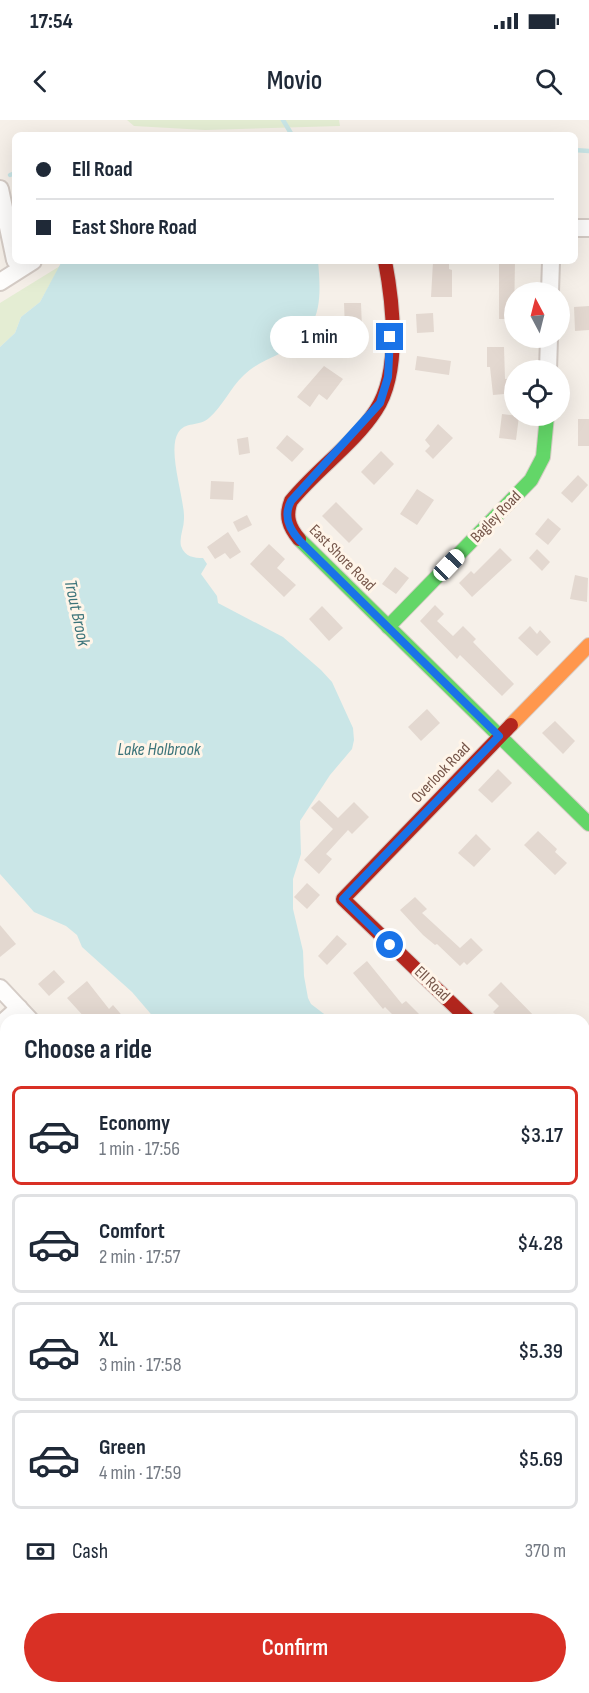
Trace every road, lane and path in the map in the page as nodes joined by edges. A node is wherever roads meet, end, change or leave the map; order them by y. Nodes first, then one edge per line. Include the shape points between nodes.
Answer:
1 (0, 189) edge
2 (12, 231) edge
3 (20, 264) edge
4 (385, 264) edge
5 (551, 264) edge
6 (0, 282) edge
7 (550, 282) edge
8 (546, 426) edge
9 (388, 627) junction
10 (589, 645) edge
11 (499, 736) junction
12 (589, 824) edge
13 (343, 899) joint
14 (0, 988) edge
15 (24, 1014) edge
16 (463, 1014) edge

1 - 2 street
3 - 6 street
4 - 9 street, East Shore Road via 390,294 390,359 384,396 295,496 287,517 300,541
5 - 7 street
8 - 9 street, Bagley Road via 543,457 531,480
9 - 11 street, East Shore Road
10 - 11 street, Overlook Road
11 - 12 street, East Shore Road
11 - 13 street, Overlook Road
13 - 16 street, Ell Road
14 - 15 street

